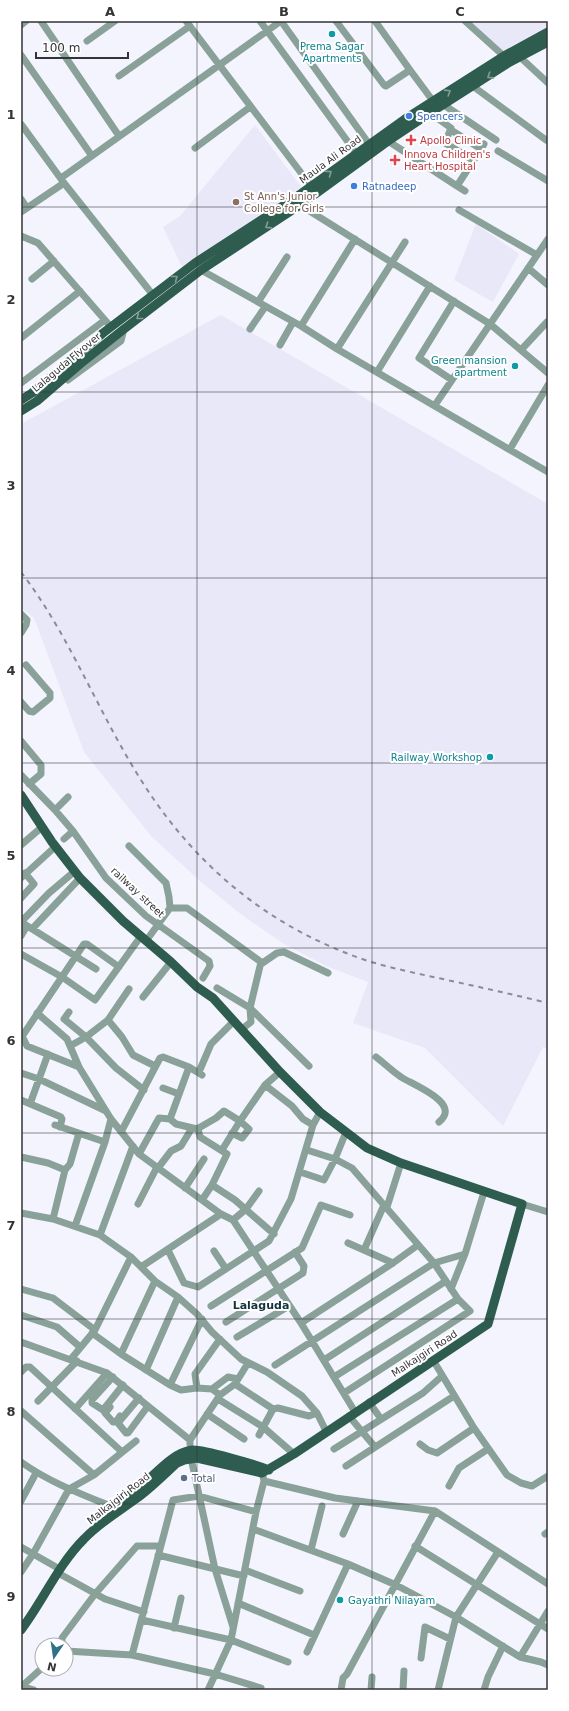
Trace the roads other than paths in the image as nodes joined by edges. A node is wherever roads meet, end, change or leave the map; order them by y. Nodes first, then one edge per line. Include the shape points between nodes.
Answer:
1 (26, 21) edge
2 (41, 21) edge
3 (115, 21) edge
4 (260, 21) edge
5 (281, 21) edge
6 (336, 21) edge
7 (375, 21) edge
8 (465, 21) edge
9 (188, 24) edge
10 (21, 25) edge
11 (267, 31) junction
12 (548, 32) edge
13 (87, 40) dead end
14 (548, 42) edge
15 (21, 55) edge
16 (520, 57) junction
17 (507, 59) junction
18 (220, 66) junction
19 (410, 70) junction
20 (119, 76) dead end
21 (548, 84) edge
22 (474, 86) junction
23 (433, 100) junction
24 (444, 105) junction
25 (250, 107) junction
26 (430, 112) junction
27 (21, 124) edge
28 (451, 130) junction
29 (119, 136) junction
30 (388, 140) junction
31 (496, 140) dead end
32 (546, 140) dead end
33 (369, 144) junction
34 (195, 148) dead end
35 (498, 151) dead end
36 (356, 153) junction
37 (92, 156) junction
38 (473, 160) junction
39 (62, 180) junction
40 (548, 181) edge
41 (311, 186) junction
42 (457, 186) junction
43 (465, 191) dead end
44 (21, 199) edge
45 (300, 205) junction
46 (24, 210) edge
47 (459, 210) dead end
48 (21, 236) edge
49 (355, 238) junction
50 (240, 239) junction
51 (548, 239) edge
52 (405, 242) dead end
53 (537, 255) junction
54 (287, 257) dead end
55 (54, 261) junction
56 (393, 262) junction
57 (528, 268) junction
58 (201, 270) junction
59 (32, 279) dead end
60 (548, 285) edge
61 (430, 286) junction
62 (80, 291) junction
63 (153, 295) junction
64 (454, 301) junction
65 (258, 302) junction
66 (265, 307) junction
67 (105, 320) junction
68 (293, 322) junction
69 (547, 322) dead end
70 (490, 324) junction
71 (301, 326) junction
72 (111, 327) junction
73 (124, 329) junction
74 (250, 329) dead end
75 (106, 337) junction
76 (21, 338) edge
77 (280, 345) dead end
78 (337, 349) junction
79 (521, 350) junction
80 (377, 372) junction
81 (548, 373) edge
82 (452, 380) junction
83 (21, 383) edge
84 (548, 385) edge
85 (21, 400) edge
86 (436, 405) junction
87 (21, 411) edge
88 (21, 415) edge
89 (510, 449) junction
90 (548, 472) edge
91 (21, 614) edge
92 (21, 633) edge
93 (26, 665) dead end
94 (21, 702) edge
95 (21, 741) edge
96 (21, 775) edge
97 (29, 784) junction
98 (21, 797) edge
99 (68, 797) dead end
100 (55, 810) junction
101 (42, 827) junction
102 (73, 831) junction
103 (64, 839) dead end
104 (21, 845) edge
105 (56, 846) junction
106 (130, 846) dead end
107 (77, 875) junction
108 (23, 876) edge
109 (21, 898) edge
110 (170, 908) junction
111 (25, 925) edge
112 (158, 925) junction
113 (21, 936) edge
114 (143, 938) junction
115 (76, 956) junction
116 (22, 958) edge
117 (171, 962) junction
118 (261, 964) junction
119 (119, 967) junction
120 (96, 969) dead end
121 (328, 973) dead end
122 (62, 977) junction
123 (203, 978) dead end
124 (217, 988) dead end
125 (129, 989) dead end
126 (143, 998) dead end
127 (250, 1008) junction
128 (70, 1012) dead end
129 (37, 1013) junction
130 (108, 1020) junction
131 (234, 1021) junction
132 (251, 1022) junction
133 (265, 1023) junction
134 (242, 1029) junction
135 (22, 1035) edge
136 (86, 1037) junction
137 (70, 1046) junction
138 (48, 1054) junction
139 (376, 1057) dead end
140 (155, 1066) junction
141 (309, 1066) dead end
142 (79, 1067) junction
143 (189, 1067) junction
144 (280, 1072) junction
145 (21, 1073) edge
146 (39, 1079) junction
147 (265, 1085) junction
148 (163, 1088) dead end
149 (144, 1090) junction
150 (179, 1094) junction
151 (21, 1100) edge
152 (30, 1104) junction
153 (106, 1111) junction
154 (320, 1112) junction
155 (111, 1119) junction
156 (170, 1119) junction
157 (240, 1121) junction
158 (439, 1122) dead end
159 (313, 1125) junction
160 (195, 1128) junction
161 (121, 1132) junction
162 (346, 1132) junction
163 (79, 1133) junction
164 (232, 1133) junction
165 (105, 1142) junction
166 (133, 1146) junction
167 (222, 1150) junction
168 (307, 1150) junction
169 (139, 1154) junction
170 (21, 1157) edge
171 (204, 1159) dead end
172 (335, 1159) junction
173 (401, 1163) junction
174 (157, 1168) junction
175 (65, 1170) junction
176 (300, 1172) junction
177 (212, 1184) junction
178 (185, 1188) junction
179 (259, 1191) dead end
180 (484, 1192) junction
181 (202, 1200) junction
182 (138, 1204) dead end
183 (522, 1204) junction
184 (386, 1206) junction
185 (246, 1209) junction
186 (548, 1212) edge
187 (21, 1213) edge
188 (221, 1214) junction
189 (350, 1215) dead end
190 (53, 1220) junction
191 (233, 1220) junction
192 (75, 1226) junction
193 (100, 1234) junction
194 (274, 1234) junction
195 (348, 1243) dead end
196 (418, 1245) junction
197 (168, 1250) junction
198 (364, 1250) junction
199 (214, 1251) dead end
200 (253, 1252) junction
201 (295, 1252) junction
202 (465, 1254) junction
203 (131, 1257) junction
204 (394, 1263) junction
205 (434, 1264) junction
206 (141, 1267) junction
207 (226, 1269) junction
208 (266, 1271) junction
209 (155, 1281) junction
210 (446, 1281) junction
211 (278, 1288) junction
212 (21, 1289) edge
213 (451, 1289) junction
214 (178, 1296) junction
215 (458, 1299) junction
216 (211, 1306) dead end
217 (289, 1306) junction
218 (21, 1315) edge
219 (202, 1319) junction
220 (226, 1322) dead end
221 (301, 1323) junction
222 (93, 1332) junction
223 (237, 1337) dead end
224 (220, 1339) junction
225 (312, 1341) junction
226 (21, 1342) edge
227 (80, 1347) junction
228 (121, 1354) junction
229 (74, 1360) junction
230 (324, 1360) junction
231 (433, 1360) junction
232 (248, 1363) junction
233 (275, 1365) dead end
234 (146, 1370) junction
235 (21, 1372) edge
236 (110, 1375) junction
237 (442, 1376) junction
238 (334, 1377) junction
239 (237, 1381) junction
240 (170, 1385) junction
241 (125, 1386) junction
242 (52, 1388) junction
243 (197, 1388) junction
244 (212, 1388) junction
245 (344, 1393) junction
246 (454, 1396) junction
247 (138, 1397) junction
248 (219, 1397) junction
249 (38, 1401) dead end
250 (369, 1402) junction
251 (148, 1406) junction
252 (75, 1409) junction
253 (273, 1409) junction
254 (21, 1410) edge
255 (317, 1413) junction
256 (208, 1414) junction
257 (352, 1414) junction
258 (382, 1419) junction
259 (263, 1427) junction
260 (474, 1428) junction
261 (326, 1431) junction
262 (362, 1432) junction
263 (259, 1435) dead end
264 (244, 1439) dead end
265 (190, 1440) junction
266 (136, 1441) dead end
267 (420, 1444) dead end
268 (375, 1447) junction
269 (488, 1448) junction
270 (334, 1449) dead end
271 (122, 1452) junction
272 (191, 1454) junction
273 (294, 1454) junction
274 (21, 1462) edge
275 (346, 1466) dead end
276 (264, 1472) junction
277 (36, 1473) junction
278 (94, 1475) junction
279 (548, 1476) edge
280 (449, 1486) dead end
281 (69, 1489) junction
282 (199, 1496) junction
283 (21, 1500) edge
284 (358, 1501) junction
285 (322, 1506) dead end
286 (114, 1507) junction
287 (435, 1511) junction
288 (256, 1512) junction
289 (252, 1529) junction
290 (343, 1534) dead end
291 (160, 1546) junction
292 (415, 1546) junction
293 (21, 1547) edge
294 (311, 1549) junction
295 (322, 1551) dead end
296 (498, 1552) junction
297 (33, 1554) junction
298 (158, 1555) junction
299 (348, 1564) junction
300 (215, 1569) junction
301 (57, 1570) junction
302 (21, 1572) edge
303 (244, 1573) junction
304 (477, 1584) junction
305 (548, 1584) edge
306 (396, 1585) junction
307 (300, 1591) dead end
308 (95, 1594) junction
309 (181, 1598) dead end
310 (238, 1603) junction
311 (548, 1611) edge
312 (144, 1612) junction
313 (456, 1617) junction
314 (142, 1620) junction
315 (21, 1621) edge
316 (540, 1624) junction
317 (174, 1628) junction
318 (233, 1629) junction
319 (548, 1629) edge
320 (21, 1630) edge
321 (314, 1635) junction
322 (63, 1637) edge
323 (450, 1639) junction
324 (231, 1640) junction
325 (503, 1646) junction
326 (74, 1651) edge
327 (307, 1652) dead end
328 (132, 1655) junction
329 (520, 1657) junction
330 (421, 1658) dead end
331 (288, 1662) dead end
332 (548, 1666) edge
333 (404, 1671) dead end
334 (215, 1674) junction
335 (34, 1675) edge
336 (372, 1677) dead end
337 (21, 1687) edge
338 (261, 1688) dead end
339 (34, 1690) edge
340 (208, 1690) edge
341 (341, 1690) edge
342 (371, 1690) edge
343 (403, 1690) edge
344 (438, 1690) edge
345 (484, 1690) edge

1 - 10 street
2 - 29 street
3 - 13 street
4 - 11 street
5 - 11 street
5 - 33 street
6 - 19 street via 384,85
7 - 19 street
8 - 17 street
9 - 18 street
9 - 20 street
11 - 18 street
11 - 36 street
12 - 17 main road, Maula Ali Road
14 - 16 main road, Maula Ali Road
15 - 37 street
16 - 17 main road, Maula Ali Road
16 - 21 street
17 -> 22 main road, Maula Ali Road
23 -> 17 main road, Maula Ali Road
18 - 25 street
18 - 29 street
19 - 23 street
22 - 24 main road, Maula Ali Road
22 - 32 street
23 - 33 main road, Maula Ali Road
24 - 26 main road, Maula Ali Road
24 - 31 street
25 - 34 street
25 - 41 street
26 - 28 street
26 - 30 main road, Maula Ali Road
27 - 39 street
28 - 38 street via 445,143
28 - 38 street via 482,146
29 - 37 street
30 - 42 street
30 - 45 main road, Maula Ali Road
33 - 36 main road, Maula Ali Road
35 - 40 street
41 -> 36 main road, Maula Ali Road
37 - 39 street
38 - 42 street
39 - 46 street
39 - 63 street
41 - 50 main road, Maula Ali Road
42 - 43 street
44 - 46 street
45 - 49 street
45 -> 50 main road, Maula Ali Road
47 - 53 street
48 - 55 street via 38,243
49 - 56 street
49 - 71 street
50 - 58 main road, Maula Ali Road
63 -> 50 main road, Maula Ali Road via 195,263
51 - 53 street
52 - 56 street
53 - 57 street
54 - 65 street
55 - 59 street
55 - 62 street
56 - 61 street
56 - 78 street
57 - 60 street
57 - 70 street
58 - 65 street
58 -> 73 main road, Maula Ali Road
61 - 64 street
61 - 80 street
62 - 67 street
62 - 76 street
63 - 72 main road, Maula Ali Road
64 - 70 street
64 - 82 street via 419,358
65 - 66 street
66 - 68 street
66 - 74 street
67 - 72 street
67 - 83 street
68 - 71 street
68 - 77 street
69 - 79 street
70 - 79 street
70 - 82 street
71 - 78 street
72 - 75 main road, Lalaguda Flyover
73 - 75 main road, Lalaguda Flyover
73 - 88 street via 121,341 41,403
75 - 85 main road, Lalaguda Flyover
75 - 87 main road, Lalaguda Flyover via 37,401
78 - 80 street
79 - 81 street
80 - 86 street
82 - 86 street
84 - 89 street
86 - 89 street
89 - 90 street
91 - 92 street via 27,620
93 - 94 street via 50,694 50,698 33,712
95 - 97 street via 42,765 41,774
96 - 97 street, railway street
97 - 100 street, railway street
98 - 101 main road
99 - 100 street
100 - 102 street, railway street
101 - 104 street
101 - 105 main road
102 - 103 street
102 - 112 street, railway street via 106,878
105 - 107 main road
105 - 108 street
106 - 110 street via 166,883
107 - 111 street
107 - 111 street via 48,893
107 - 114 main road
108 - 109 street via 34,883
110 - 112 street
110 - 118 street via 187,908
111 - 113 street
111 - 115 street
112 - 114 street
112 - 123 street, railway street via 209,961 210,966
114 - 117 main road
114 - 119 street
115 - 119 street via 86,943
115 - 120 street
115 - 122 street
116 - 122 street
117 - 126 street
117 - 131 main road via 197,987 213,998
118 - 121 street via 277,953 284,952
118 - 127 street
119 - 122 street via 95,1000
122 - 129 street
124 - 127 street
125 - 130 street
127 - 132 street
127 - 133 street
128 - 136 street via 64,1019
129 - 135 street
129 - 137 street via 67,1039
130 - 136 street
130 - 140 street via 133,1055
131 - 134 main road
131 - 143 street via 211,1044 200,1073
132 - 133 street
132 - 134 street
133 - 141 street
134 - 144 main road
135 - 138 street via 27,1046
136 - 137 street
136 - 149 street via 116,1068
137 - 142 street
138 - 142 street
138 - 146 street
139 - 158 street via 401,1077 424,1088 435,1097 446,1113
140 - 143 street via 158,1059 163,1057
140 - 149 street
142 - 153 street
143 - 150 street
144 - 147 street
144 - 154 main road
145 - 146 street
146 - 152 street
146 - 153 street
147 - 157 street
147 - 159 street
148 - 150 street
149 - 161 street
150 - 156 street
151 - 152 street
152 - 163 street via 62,1118 58,1126
153 - 155 street
154 - 159 street
154 - 162 main road
155 - 161 street
155 - 165 street
156 - 160 street via 176,1124
156 - 169 street via 158,1119
157 - 160 street via 224,1111
157 - 164 street
157 - 164 street via 248,1128 244,1137
159 - 168 street
160 - 167 street via 200,1137
160 - 174 street via 181,1146 172,1150
161 - 166 street
162 - 172 street
162 - 173 main road via 368,1148
163 - 165 street
163 - 175 street via 70,1164
164 - 167 street
165 - 192 street
166 - 169 street
166 - 193 street
167 - 177 street via 227,1155
168 - 172 street
168 - 176 street
169 - 174 street
170 - 175 street
171 - 178 street
172 - 176 street via 323,1180
172 - 184 street via 352,1168
173 - 180 main road
173 - 184 street
174 - 178 street
174 - 182 street
175 - 190 street
176 - 194 street via 291,1199
177 - 181 street
177 - 185 street
178 - 181 street
179 - 185 street
180 - 183 main road
180 - 202 street
181 - 188 street
183 - 186 street
183 - 231 main road, Malkajgiri Road via 488,1324
184 - 196 street
184 - 198 street
185 - 191 street
185 - 194 street
187 - 190 street
188 - 191 street
188 - 197 street
189 - 201 street via 322,1205 302,1248
190 - 192 street
191 - 200 street
192 - 193 street
193 - 203 street
194 - 200 street via 269,1241
195 - 198 street
196 - 204 street
196 - 205 street
197 - 206 street
197 - 207 street via 184,1283 188,1285 198,1287
198 - 204 street
199 - 207 street
200 - 207 street
200 - 208 street
201 - 208 street
201 - 211 street via 304,1266 304,1271
202 - 205 street
202 - 213 street
203 - 206 street
203 - 222 street
204 - 221 street
205 - 210 street
205 - 225 street
206 - 209 street
208 - 211 street
208 - 216 street
209 - 214 street
209 - 228 street
210 - 213 street
210 - 230 street
211 - 217 street
211 - 220 street
212 - 222 street via 53,1298
213 - 215 street
214 - 219 street
214 - 234 street
215 - 238 street
215 - 245 street via 470,1311
217 - 221 street
217 - 223 street
218 - 227 street via 57,1327
219 - 224 street
219 - 240 street
221 - 225 street
222 - 227 street
222 - 228 street
224 - 232 street
224 - 243 street via 195,1374
225 - 230 street
225 - 233 street
226 - 229 street
227 - 229 street
228 - 234 street
229 - 236 street
229 - 242 street
230 - 238 street
231 - 237 street
231 - 250 main road, Malkajgiri Road
232 - 239 street
232 - 255 street via 267,1372 302,1396
234 - 240 street
235 - 242 street via 28,1366
236 - 241 street
236 - 241 street via 92,1403 103,1410
236 - 252 street
237 - 246 street
237 - 258 street via 423,1393
238 - 245 street
239 - 244 street via 228,1377
239 - 248 street
239 - 253 street
240 - 243 street via 181,1390
241 - 247 street
241 - 247 street via 105,1414 113,1422 116,1422
242 - 249 street
242 - 252 street
243 - 244 street
244 - 248 street
245 - 257 street
246 - 260 street
246 - 268 street
247 - 251 street
247 - 251 street via 118,1424 126,1433
248 - 256 street
248 - 259 street
250 - 257 main road, Malkajgiri Road
250 - 258 street
251 - 265 street
252 - 271 street
253 - 255 street via 309,1416
253 - 259 street
254 - 278 street
255 - 261 street
256 - 264 street
256 - 265 street
257 - 261 main road, Malkajgiri Road
257 - 262 street
258 - 262 street
259 - 263 street
259 - 273 street
260 - 267 street via 437,1453 425,1449
260 - 269 street
261 - 273 main road, Malkajgiri Road
262 - 268 street
262 - 270 street
265 - 272 street
266 - 271 street
268 - 275 street
269 - 279 street via 507,1475 521,1483 532,1486
269 - 280 street via 459,1468
271 - 278 street
272 - 276 main road
272 - 282 street
272 - 286 main road, Malkajgiri Road via 179,1455
272 - 301 main road, Malkajgiri Road via 142,1495 91,1532
273 - 276 main road, Malkajgiri Road
274 - 277 street
276 - 284 street via 335,1498
276 - 288 street
277 - 281 street
277 - 283 street
278 - 281 street
281 - 286 street
281 - 297 street
282 - 288 street
282 - 291 street via 173,1500
282 - 300 street
284 - 287 street
284 - 290 street
285 - 294 street
286 - 301 main road, Malkajgiri Road via 74,1540
287 - 292 street
287 - 296 street
288 - 289 street
289 - 294 street
289 - 303 street
291 - 298 street
291 - 308 street via 137,1546
292 - 304 street
292 - 306 street
293 - 297 street
294 - 295 street
294 - 299 street
296 - 304 street
296 - 305 street
297 - 301 street
297 - 302 street
298 - 300 street
298 - 312 street
299 - 306 street
299 - 321 street
300 - 303 street
300 - 318 street
301 - 308 street
301 - 315 main road, Malkajgiri Road
301 - 320 main road, Malkajgiri Road via 32,1616
303 - 307 street
303 - 310 street
304 - 313 street
304 - 316 street
306 - 313 street
306 - 341 street via 343,1678
308 - 312 street
308 - 322 street
309 - 317 street
310 - 318 street
310 - 321 street
311 - 316 street
312 - 314 street
313 - 323 street
313 - 325 street
314 - 317 street
314 - 328 street
316 - 319 street
316 - 329 street
317 - 324 street
318 - 324 street
321 - 327 street
323 - 330 street via 425,1627
323 - 344 street
324 - 331 street
324 - 334 street
325 - 329 street
325 - 345 street
326 - 328 street
328 - 334 street
329 - 332 street
333 - 343 street
334 - 338 street
334 - 340 street
335 - 337 street
336 - 342 street
337 - 339 street

